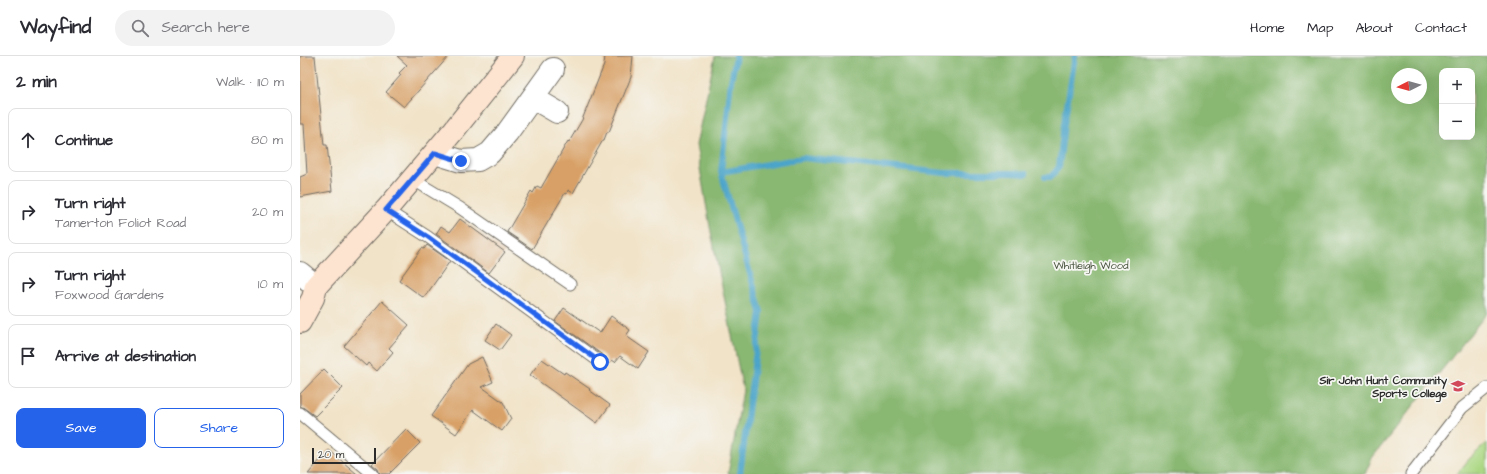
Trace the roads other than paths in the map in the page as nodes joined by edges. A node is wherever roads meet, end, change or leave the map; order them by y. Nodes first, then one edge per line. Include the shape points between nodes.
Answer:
1 (513, 56) edge
2 (553, 70) dead end
3 (533, 98) junction
4 (556, 112) dead end
5 (435, 153) junction
6 (412, 179) junction
7 (386, 210) junction
8 (308, 280) edge
9 (570, 284) dead end
10 (300, 322) edge
11 (600, 362) dead end
12 (1487, 388) edge
13 (300, 413) edge
14 (373, 474) edge
15 (1411, 474) edge

1 - 5 main road
2 - 3 street
3 - 4 street
3 - 5 street via 490,154 478,160 461,161
5 - 6 main road
6 - 7 main road
6 - 9 lane via 460,208
7 - 8 main road
7 - 11 lane via 428,237
8 - 10 main road via 313,298
12 - 15 lane via 1462,408
13 - 14 lane

